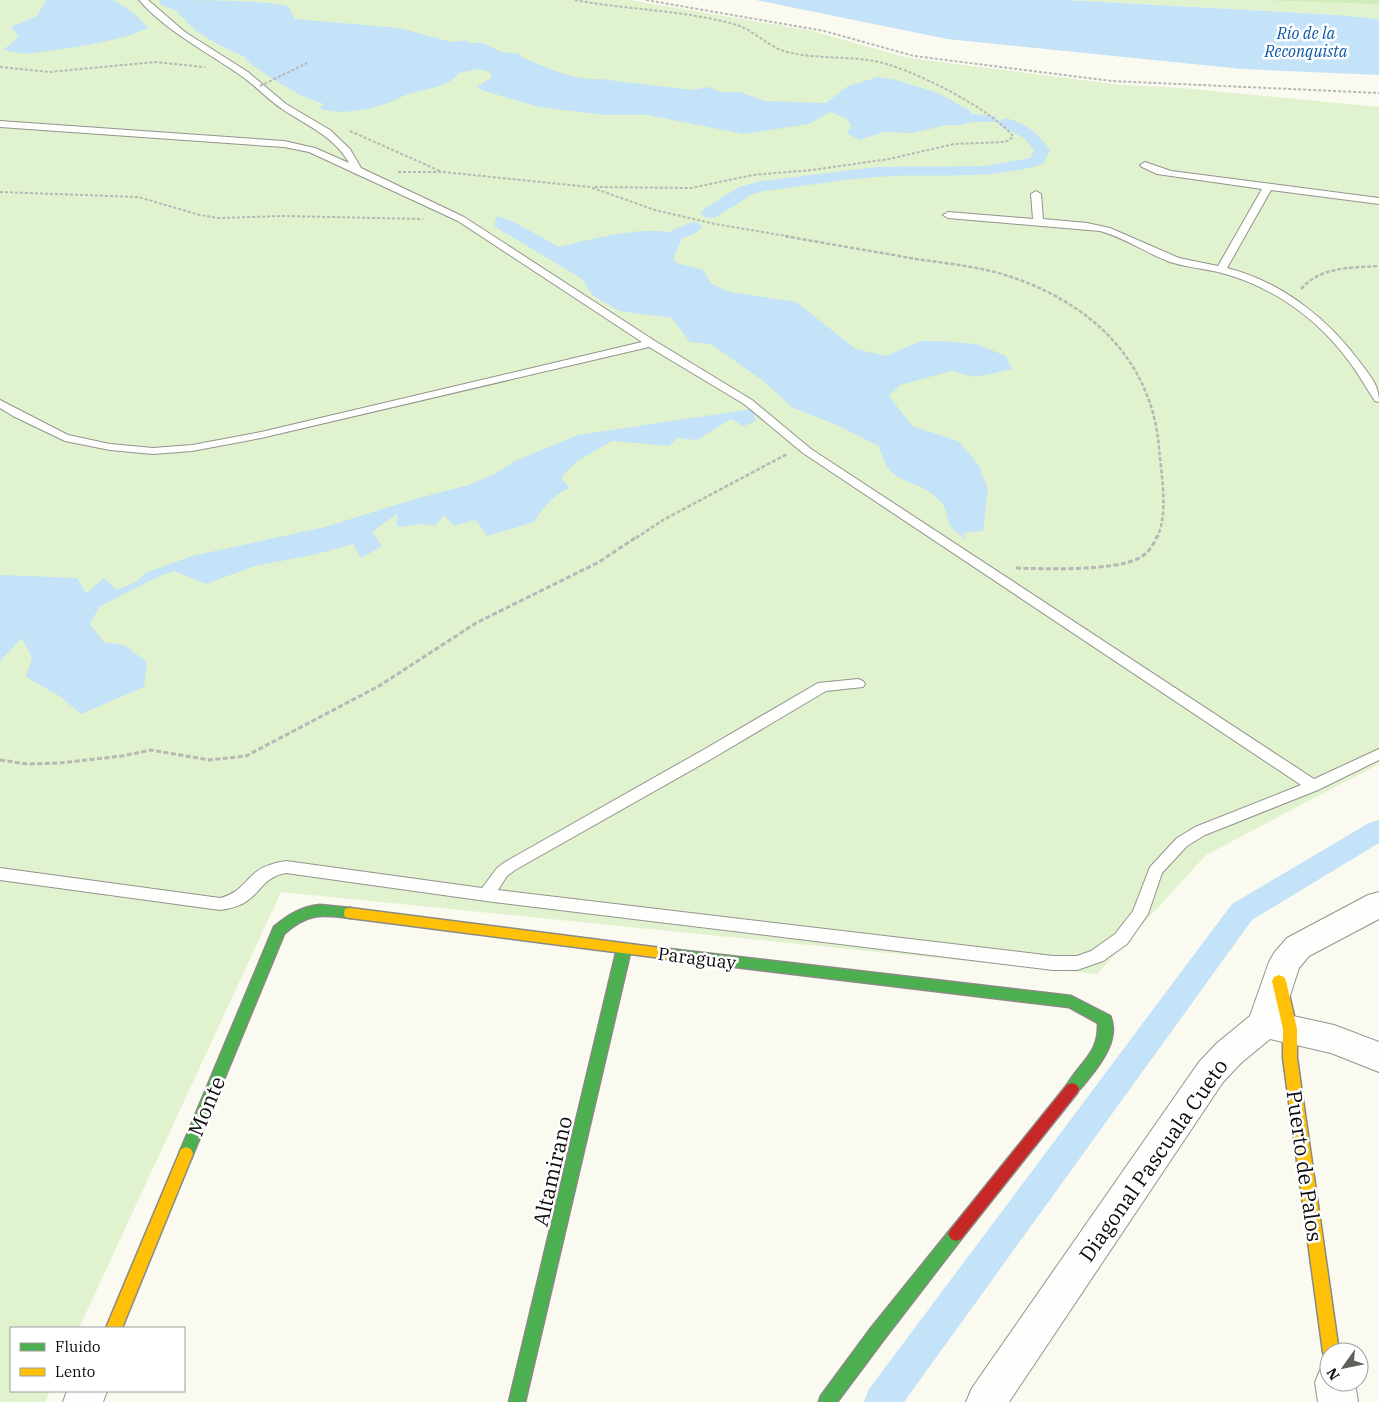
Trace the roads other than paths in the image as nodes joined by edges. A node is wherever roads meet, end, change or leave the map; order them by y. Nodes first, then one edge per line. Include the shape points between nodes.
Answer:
1 (143, 0) edge
2 (0, 124) edge
3 (324, 139) junction
4 (299, 147) junction
5 (1145, 165) dead end
6 (357, 170) junction
7 (1268, 188) junction
8 (1036, 194) dead end
9 (1379, 201) edge
10 (948, 215) dead end
11 (1038, 221) junction
12 (1221, 269) junction
13 (652, 343) junction
14 (1379, 399) edge
15 (0, 403) edge
16 (858, 684) dead end
17 (1379, 754) edge
18 (1313, 786) junction
19 (0, 874) edge
20 (486, 895) junction
21 (1379, 904) edge
22 (323, 910) joint
23 (624, 949) junction
24 (1277, 1026) junction
25 (1379, 1057) edge
26 (114, 1327) edge
27 (1330, 1342) edge
28 (517, 1402) edge
29 (827, 1402) edge
30 (986, 1402) edge

1 - 3 lane via 182,34 245,74
2 - 4 lane
3 - 4 lane
3 - 6 lane via 347,151
4 - 6 lane
5 - 7 lane via 1171,174
6 - 13 lane via 461,219
7 - 9 lane
7 - 12 lane
8 - 11 lane
10 - 11 lane
11 - 12 lane via 1101,229 1167,257
12 - 14 lane via 1274,290 1317,318 1349,354
13 - 15 lane via 261,435 192,448 153,451 65,438
13 - 18 lane via 748,402 807,451
16 - 20 lane via 823,686 805,696 510,866
17 - 18 lane
18 - 20 lane via 1200,831 1182,842 1155,871 1140,914 1121,939 1097,956 1077,963 1043,962
19 - 20 lane via 220,904 242,898 270,871 286,867
21 - 24 street via 1298,947 1285,962 1279,981
22 - 23 street, Paraguay
22 - 26 street, Monte via 307,910 292,917 279,931
23 - 28 street, Altamirano
23 - 29 street, Paraguay via 1071,1002 1105,1020 1107,1033 1103,1049
24 - 25 street via 1334,1039
24 - 27 street, Puerto de Palos via 1290,1058
24 - 30 street, Diagonal Pascuala Cueto via 1228,1053 1211,1072

